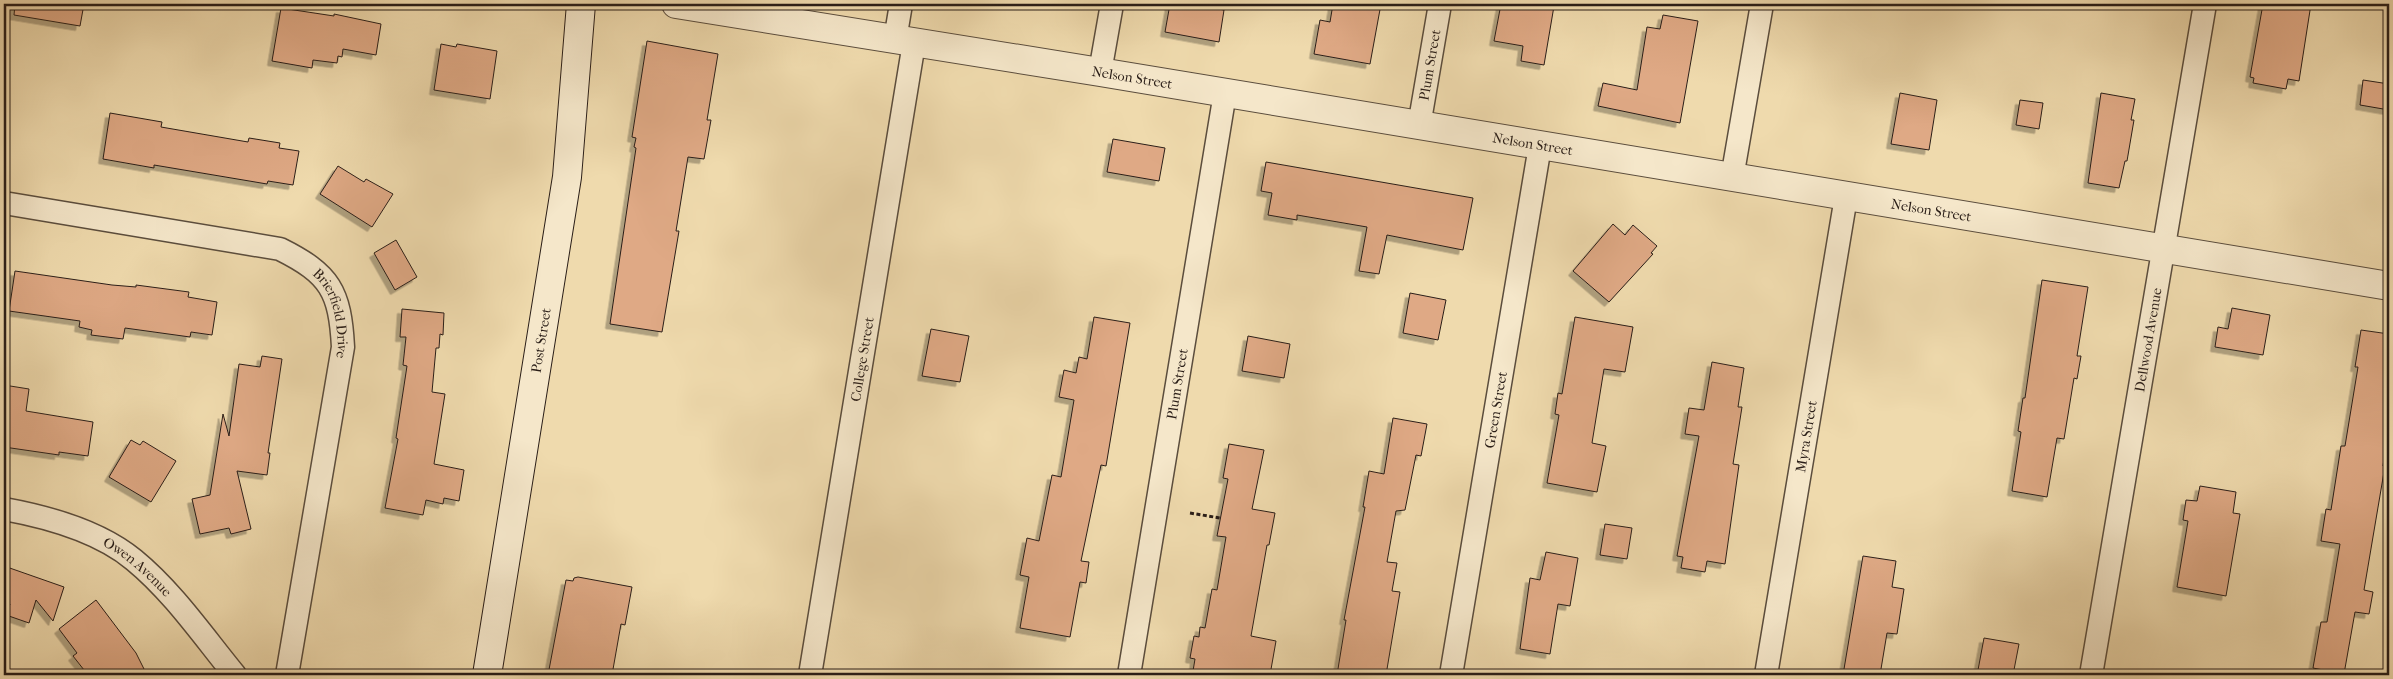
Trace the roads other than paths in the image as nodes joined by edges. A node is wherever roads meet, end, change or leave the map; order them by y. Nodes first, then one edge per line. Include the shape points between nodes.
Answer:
1 (581, 4) edge
2 (676, 4) edge
3 (901, 4) edge
4 (1112, 4) edge
5 (1440, 4) edge
6 (1762, 4) edge
7 (2204, 4) edge
8 (904, 41) junction
9 (1100, 72) junction
10 (1225, 93) junction
11 (1419, 126) junction
12 (1540, 146) junction
13 (1732, 178) junction
14 (1846, 197) junction
15 (4, 203) edge
16 (2162, 248) junction
17 (2389, 286) edge
18 (4, 509) edge
19 (235, 675) edge
20 (287, 675) edge
21 (487, 675) edge
22 (810, 675) edge
23 (1129, 675) edge
24 (1451, 675) edge
25 (1766, 675) edge
26 (2090, 675) edge

1 - 21 street, Post Street via 566,177
2 - 8 street, Nelson Street
3 - 8 street, College Street
4 - 9 street
5 - 11 street, Plum Street
6 - 13 street
7 - 16 street, Dellwood Avenue
8 - 9 street, Nelson Street
8 - 22 street, College Street
9 - 10 street, Nelson Street
10 - 11 street, Nelson Street
10 - 23 street, Plum Street
11 - 12 street, Nelson Street
12 - 13 street, Nelson Street
12 - 24 street, Green Street
13 - 14 street, Nelson Street
14 - 16 street, Nelson Street
14 - 25 street, Myra Street
15 - 20 street, Brierfield Drive via 280,249 307,263 330,285 341,314 343,347
16 - 17 street, Nelson Street
16 - 26 street, Dellwood Avenue
18 - 19 street, Owen Avenue via 40,515 86,532 133,559 164,589

